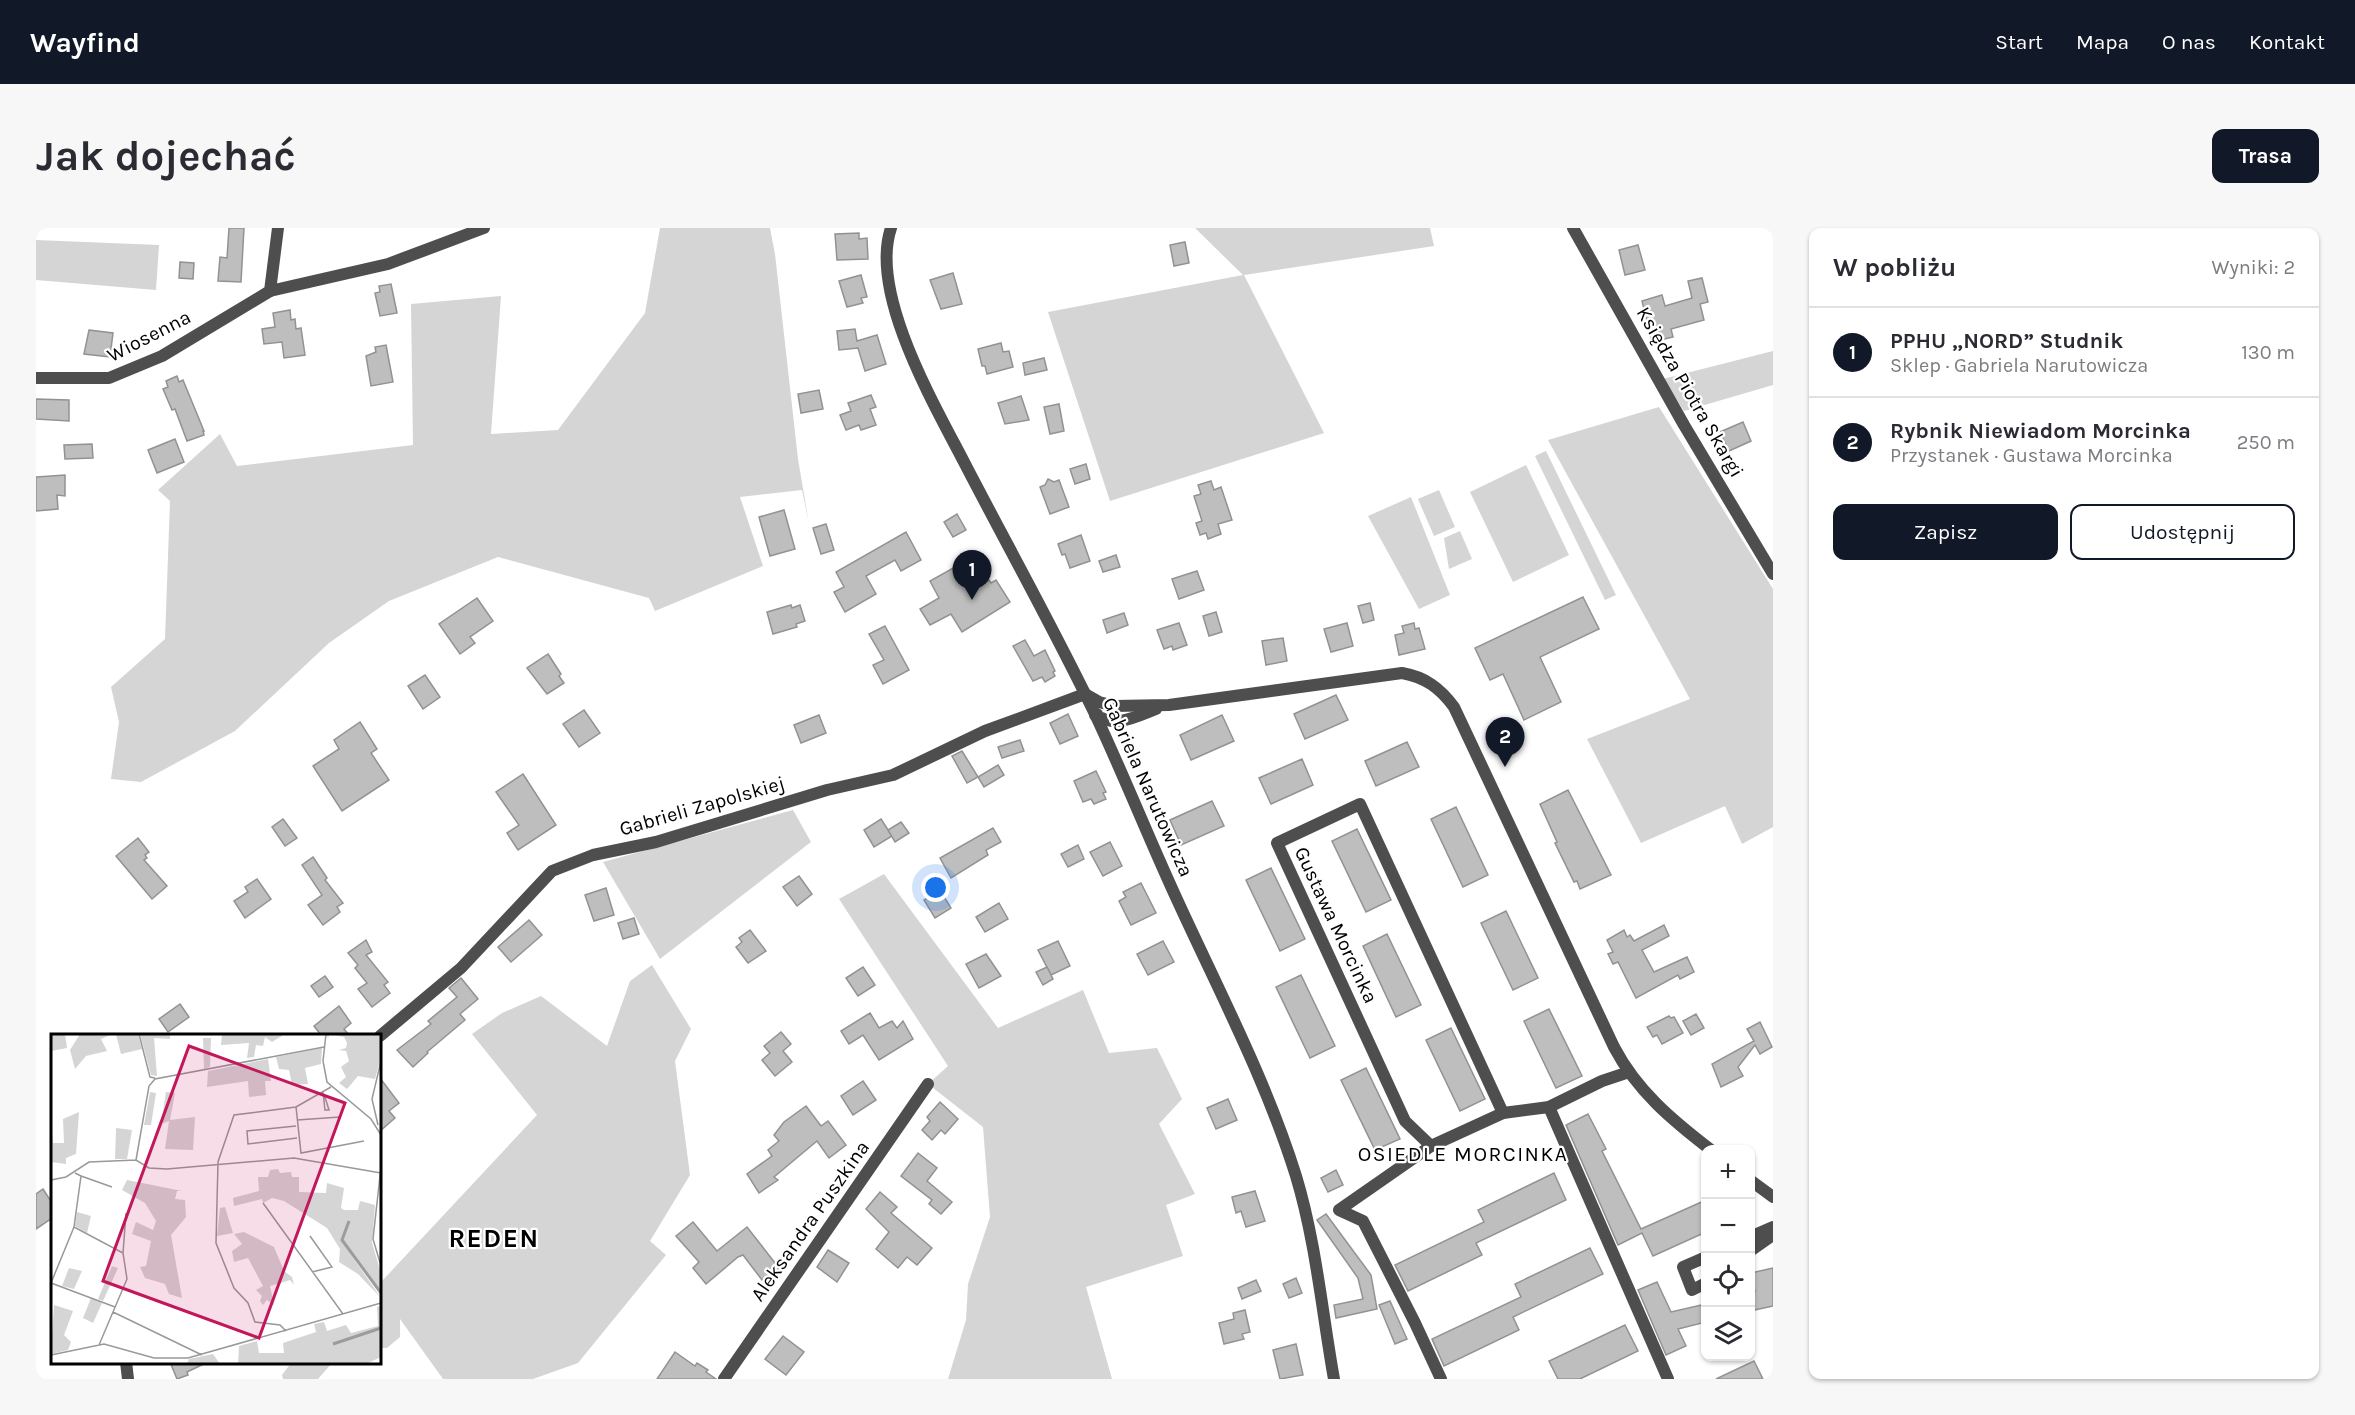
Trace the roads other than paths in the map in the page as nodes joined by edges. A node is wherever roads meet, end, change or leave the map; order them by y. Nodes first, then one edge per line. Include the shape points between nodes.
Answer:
1 (278, 228) edge
2 (484, 228) edge
3 (891, 228) edge
4 (1573, 228) edge
5 (270, 291) junction
6 (36, 378) edge
7 (1773, 574) edge
8 (1085, 694) junction
9 (1169, 705) junction
10 (1114, 706) junction
11 (1095, 715) junction
12 (1126, 721) junction
13 (1109, 746) junction
14 (381, 1035) edge
15 (1629, 1072) junction
16 (928, 1084) dead end
17 (1549, 1107) junction
18 (1503, 1113) junction
19 (1706, 1145) edge
20 (1431, 1146) junction
21 (1755, 1184) edge
22 (1773, 1197) edge
23 (1773, 1227) edge
24 (1755, 1235) edge
25 (1773, 1235) edge
26 (1755, 1248) edge
27 (1701, 1259) edge
28 (1701, 1286) edge
29 (126, 1364) edge
30 (128, 1379) edge
31 (724, 1379) edge
32 (1334, 1379) edge
33 (1441, 1379) edge
34 (1668, 1379) edge

1 - 5 street
2 - 5 street, Wiosenna via 388,264
3 - 8 street, Gabriela Narutowicza via 886,258 888,282 920,376
4 - 7 street, Księdza Piotra Skargi
5 - 6 street, Wiosenna via 162,356 109,378
8 - 10 street
8 - 11 street, Gabriela Narutowicza
8 - 14 street, Gabrieli Zapolskiej via 985,731 893,775 827,790 656,842 593,855 552,871 460,968
9 - 10 street
9 - 12 street
9 - 15 street via 1391,674 1412,675 1431,683 1454,707
10 - 11 street
11 - 12 street via 1108,722
11 - 13 street, Gabriela Narutowicza
12 - 13 street
13 - 32 street, Gabriela Narutowicza via 1254,1065 1282,1137 1306,1219
15 - 17 street
15 - 19 street via 1656,1104
16 - 31 street, Aleksandra Puszkina
17 - 18 street
17 - 34 street
18 - 20 street
18 - 20 street, Gustawa Morcinka via 1360,804 1277,843 1405,1121
20 - 33 street via 1339,1210 1363,1221
21 - 22 street
23 - 24 street
25 - 26 street
27 - 28 street via 1683,1267 1692,1290
29 - 30 street

